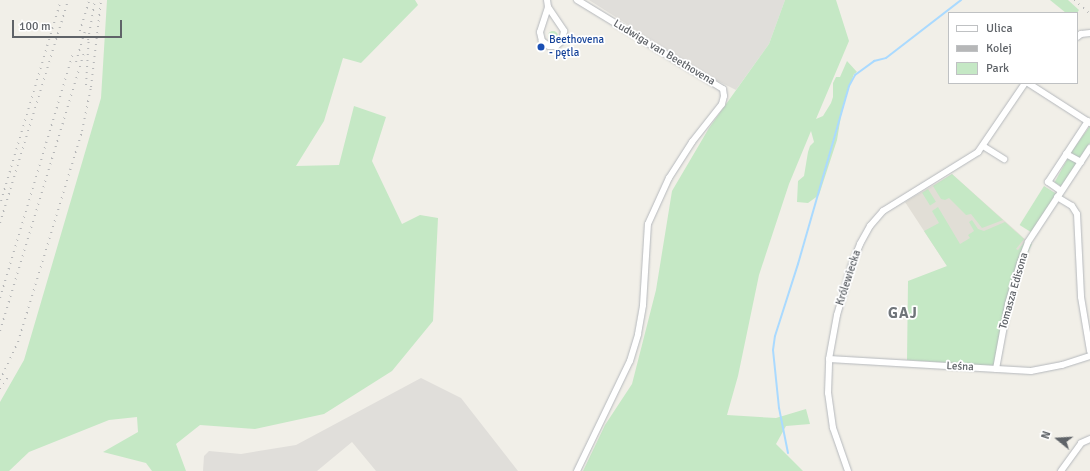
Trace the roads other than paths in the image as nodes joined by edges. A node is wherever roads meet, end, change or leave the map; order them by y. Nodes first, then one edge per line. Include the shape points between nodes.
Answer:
1 (546, 0) edge
2 (577, 0) edge
3 (548, 7) junction
4 (1090, 33) edge
5 (1078, 36) edge
6 (1025, 84) edge
7 (1028, 84) edge
8 (1089, 122) edge
9 (983, 146) junction
10 (1090, 148) edge
11 (1066, 154) junction
12 (1004, 159) dead end
13 (1081, 162) junction
14 (1061, 191) junction
15 (1057, 197) junction
16 (1090, 351) edge
17 (1090, 356) edge
18 (829, 359) junction
19 (996, 369) junction
20 (1090, 439) edge
21 (577, 471) edge
22 (848, 471) edge
23 (1062, 471) edge

1 - 3 street
2 - 21 street, Ludwiga van Beethovena via 723,89 724,96 722,104 692,142 669,178 648,224 642,305 632,355 620,385
3 - 3 street via 564,31 562,42 556,46 549,46 542,41 540,32
4 - 5 street
6 - 9 street, Królewiecka
7 - 8 street, Królewiecka
8 - 11 street
9 - 12 street
9 - 18 street, Królewiecka via 978,152 883,210 870,226 852,264 837,315
10 - 13 street, Tomasza Edisona
11 - 13 street
11 - 14 street via 1048,182
13 - 14 street, Tomasza Edisona
14 - 15 street, Tomasza Edisona
15 - 16 street via 1072,206 1077,214 1081,297
15 - 19 street, Tomasza Edisona via 1028,242 1020,263 1008,304
17 - 19 street, Leśna via 1032,371
18 - 19 street, Leśna
18 - 22 street, Królewiecka via 828,393 833,428
20 - 23 street via 1081,443

